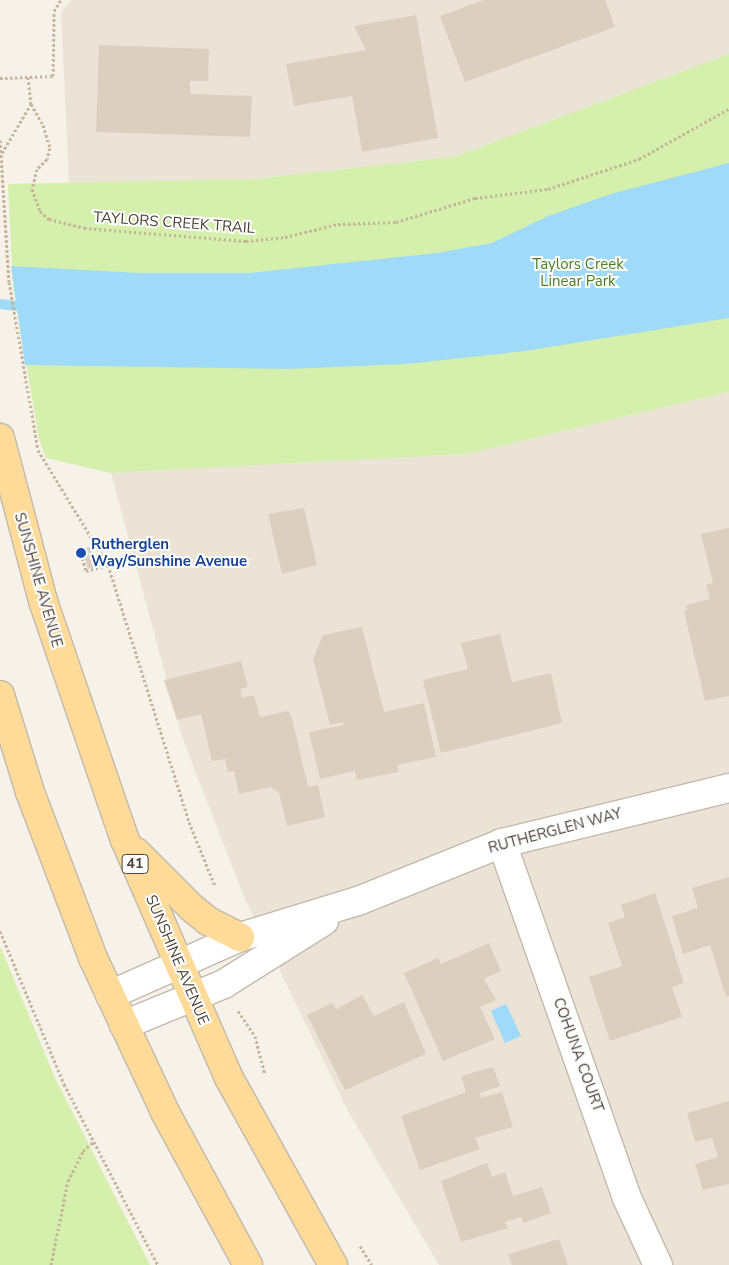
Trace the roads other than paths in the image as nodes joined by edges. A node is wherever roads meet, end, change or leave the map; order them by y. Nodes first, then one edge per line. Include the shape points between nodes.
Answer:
1 (0, 438) edge
2 (0, 695) edge
3 (729, 788) edge
4 (125, 840) junction
5 (502, 843) junction
6 (358, 901) junction
7 (240, 937) junction
8 (178, 965) junction
9 (110, 996) junction
10 (191, 998) junction
11 (124, 1025) junction
12 (248, 1265) edge
13 (333, 1265) edge
14 (658, 1265) edge

1 - 4 main road, SUNSHINE AVENUE / 41 via 40,592
2 - 9 main road via 54,860
3 - 5 street, RUTHERGLEN WAY
4 - 7 main road via 208,921
4 - 8 main road, SUNSHINE AVENUE / 41
5 - 6 street, RUTHERGLEN WAY
5 - 14 street, COHUNA COURT via 628,1198
6 - 7 street, RUTHERGLEN WAY
6 - 10 street, RUTHERGLEN WAY via 224,984
7 - 8 street, RUTHERGLEN WAY
8 - 9 street, RUTHERGLEN WAY
8 - 10 main road, SUNSHINE AVENUE / 41
9 - 11 main road
10 - 11 street, RUTHERGLEN WAY
10 - 13 main road, SUNSHINE AVENUE / 41 via 266,1149
11 - 12 main road via 202,1185

